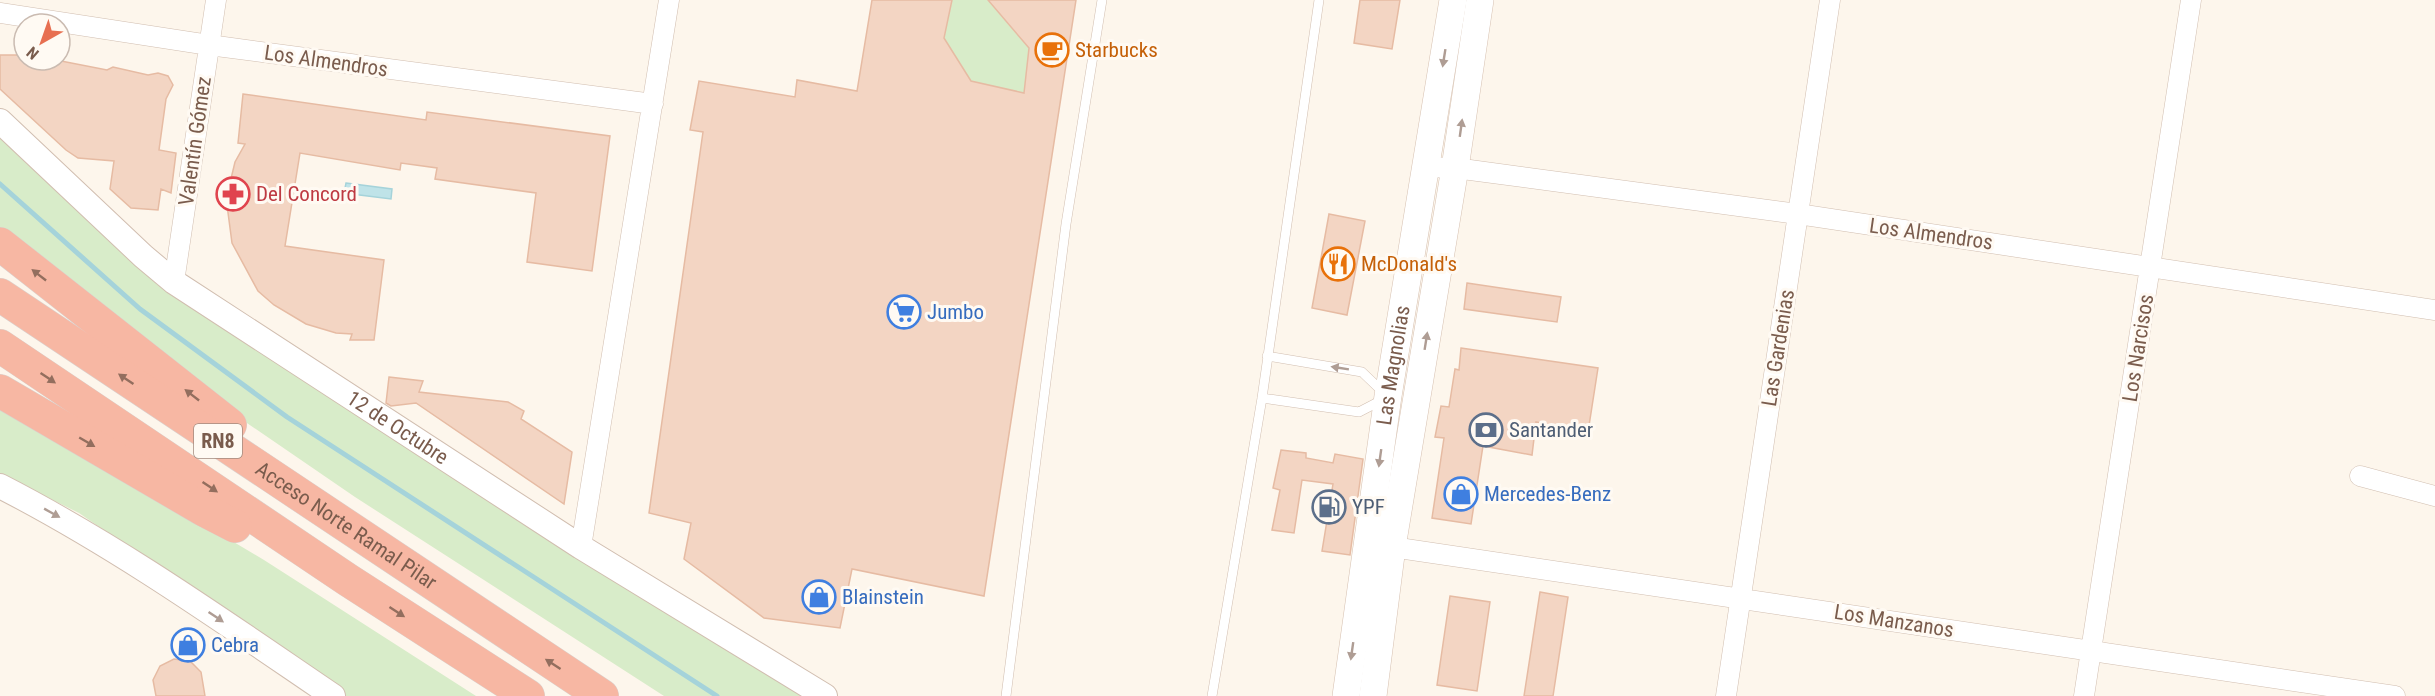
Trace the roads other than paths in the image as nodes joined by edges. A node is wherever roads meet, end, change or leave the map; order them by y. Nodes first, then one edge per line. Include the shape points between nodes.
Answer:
1 (216, 0) edge
2 (669, 0) edge
3 (1102, 0) edge
4 (1319, 0) edge
5 (1453, 0) edge
6 (1480, 0) edge
7 (1830, 0) edge
8 (2191, 0) edge
9 (0, 13) edge
10 (209, 45) junction
11 (653, 104) junction
12 (0, 121) edge
13 (1426, 167) junction
14 (1455, 168) junction
15 (1798, 214) junction
16 (0, 244) edge
17 (2151, 266) junction
18 (174, 282) junction
19 (0, 295) edge
20 (2435, 310) edge
21 (0, 346) edge
22 (1267, 356) junction
23 (0, 391) edge
24 (1262, 398) junction
25 (1403, 398) junction
26 (2360, 476) dead end
27 (0, 486) edge
28 (2435, 496) edge
29 (581, 547) junction
30 (1392, 547) junction
31 (348, 580) junction
32 (436, 587) junction
33 (1741, 597) junction
34 (2091, 652) junction
35 (1375, 693) edge
36 (333, 696) edge
37 (528, 696) edge
38 (602, 696) edge
39 (825, 696) edge
40 (1006, 696) edge
41 (1212, 696) edge
42 (1346, 696) edge
43 (1726, 696) edge
44 (2084, 696) edge
45 (2395, 696) edge

1 - 10 street, Valentín Gómez
2 - 11 street
3 - 40 lane via 1066,224
4 - 22 lane
5 -> 13 main road, Las Magnolias
14 -> 6 main road, Las Magnolias
7 - 15 street, Las Gardenias
8 - 17 street, Los Narcisos
9 - 10 street, Los Almendros
10 - 11 street, Los Almendros
10 - 18 street, Valentín Gómez
11 - 29 street
12 - 18 street, 12 de Octubre
13 - 14 street, Los Almendros
13 - 25 main road, Las Magnolias
14 - 15 street, Los Almendros
25 -> 14 main road, Las Magnolias
15 - 17 street, Los Almendros
15 - 33 street, Las Gardenias
32 -> 16 highway
17 - 20 street, Los Almendros
17 - 34 street, Los Narcisos
18 - 29 street, 12 de Octubre
32 -> 19 highway, Acceso Norte Ramal Pilar / RN8
21 -> 31 highway, Acceso Norte Ramal Pilar / RN8
22 - 24 lane
25 -> 22 lane via 1362,372
23 -> 31 highway via 204,510
24 - 25 lane via 1359,412
24 - 41 lane
25 - 30 main road, Las Magnolias
25 -> 42 main road, Las Magnolias
26 - 28 street
27 -> 36 street via 131,560
29 - 39 street, 12 de Octubre
30 - 33 street, Los Manzanos
30 - 35 main road, Las Magnolias
31 -> 37 highway, Acceso Norte Ramal Pilar / RN8
38 -> 32 highway, Acceso Norte Ramal Pilar / RN8
33 - 34 street, Los Manzanos
33 - 43 street, Las Gardenias
34 - 44 street, Los Narcisos
34 - 45 street, Los Manzanos

